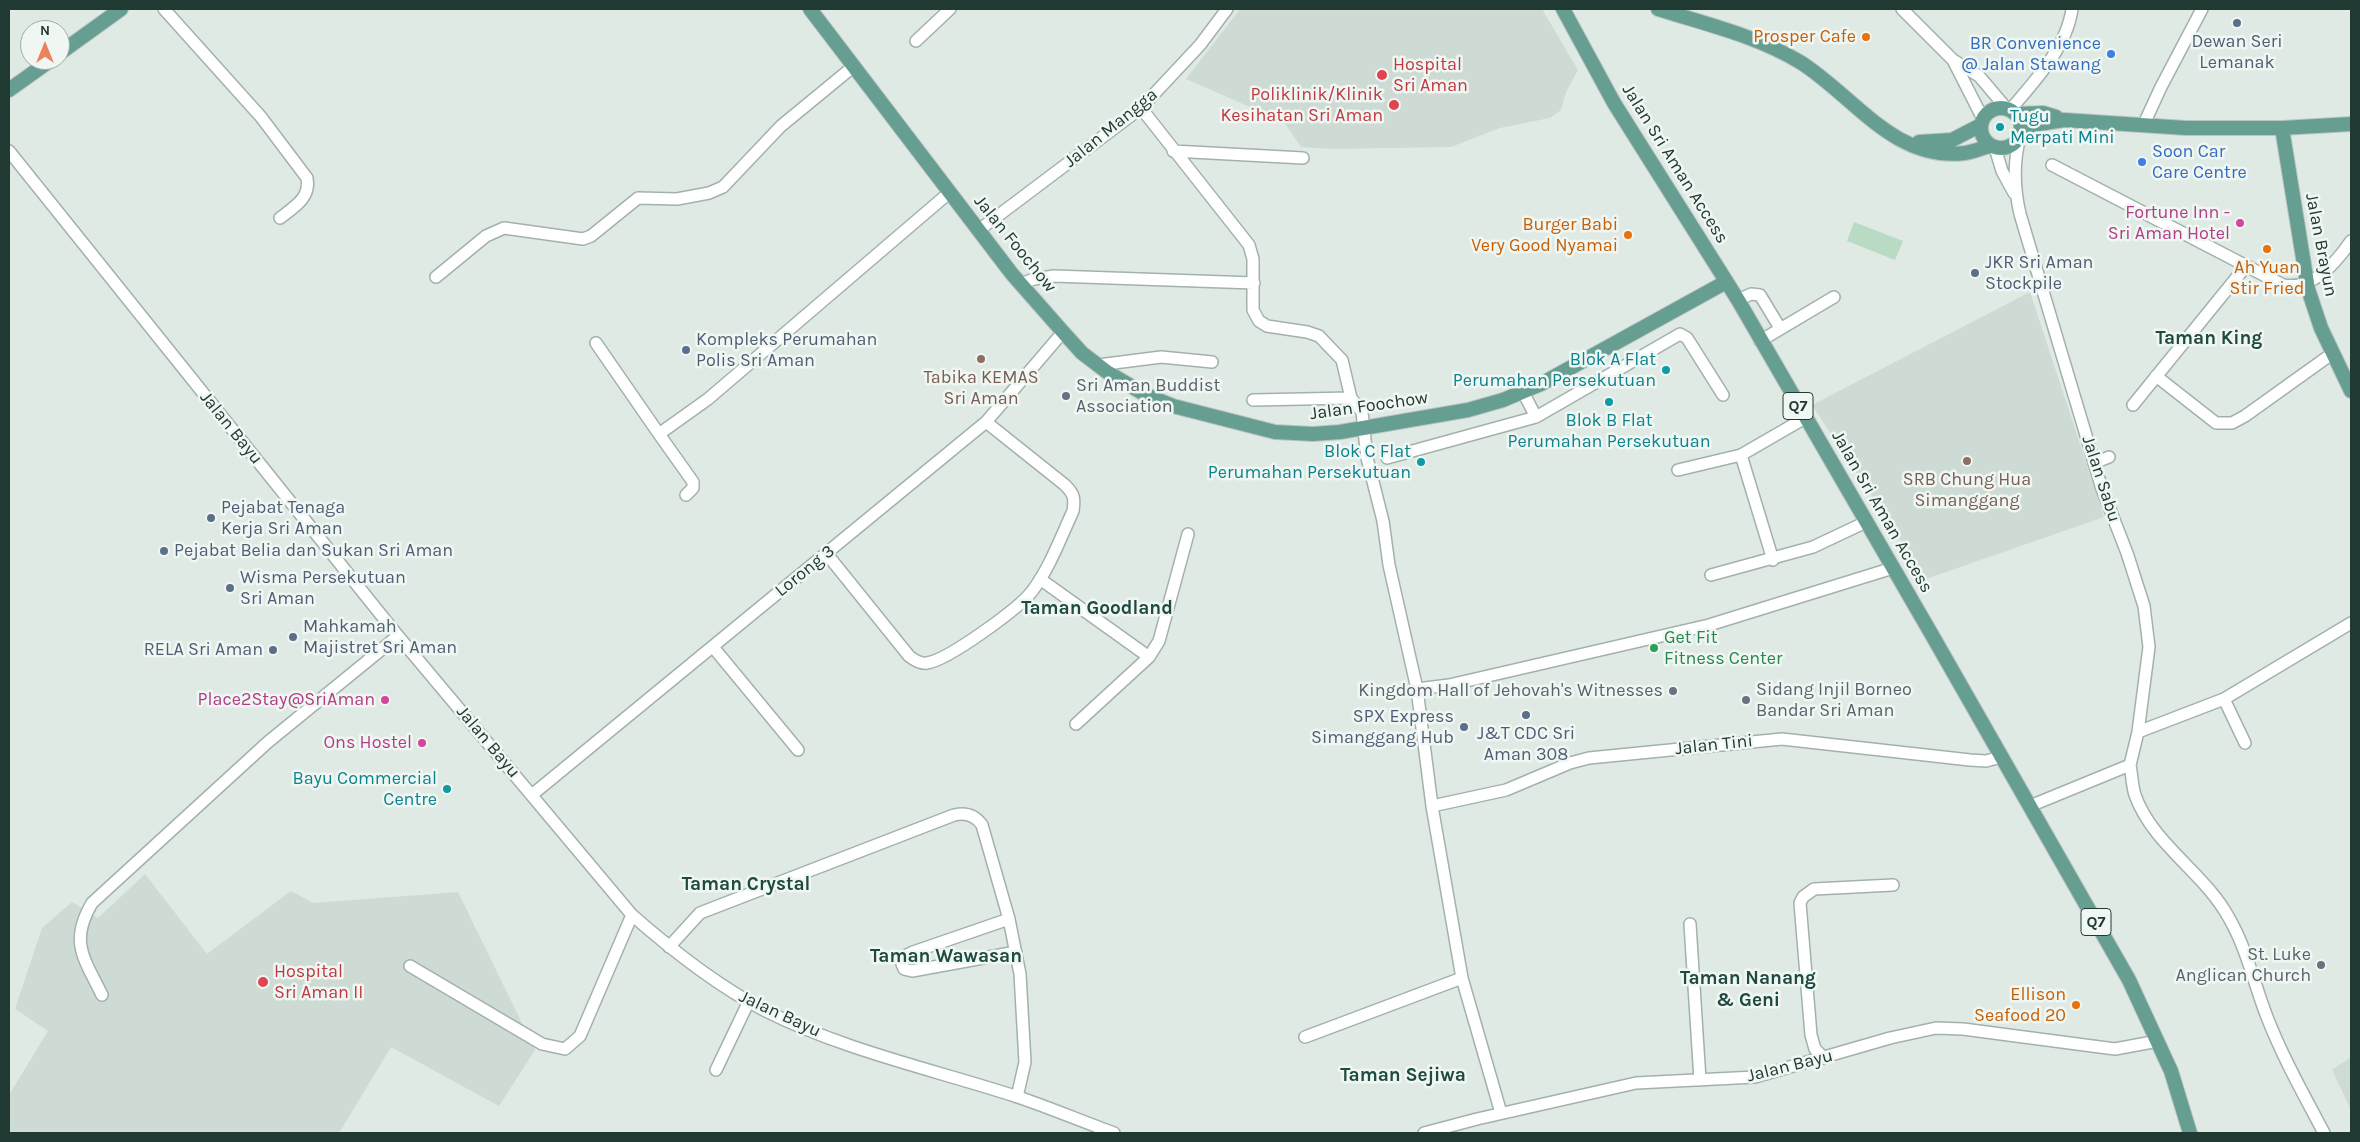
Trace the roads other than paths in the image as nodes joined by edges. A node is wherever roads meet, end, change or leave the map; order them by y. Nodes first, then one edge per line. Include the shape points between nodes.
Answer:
1 (121, 9) edge
2 (164, 9) edge
3 (810, 9) edge
4 (950, 9) edge
5 (1227, 9) edge
6 (1563, 9) edge
7 (1658, 9) edge
8 (1902, 9) edge
9 (2072, 9) edge
10 (2202, 9) edge
11 (916, 41) dead end
12 (70, 46) edge
13 (1953, 60) junction
14 (854, 66) junction
15 (37, 70) edge
16 (9, 90) edge
17 (1141, 108) junction
18 (2011, 111) junction
19 (2064, 120) junction
20 (1982, 122) junction
21 (2351, 124) edge
22 (2143, 126) junction
23 (2282, 128) junction
24 (2021, 135) junction
25 (1898, 139) junction
26 (1993, 147) junction
27 (1173, 151) junction
28 (9, 152) edge
29 (1303, 158) dead end
30 (2052, 164) dead end
31 (950, 192) junction
32 (2016, 196) junction
33 (280, 218) dead end
34 (979, 230) junction
35 (2351, 241) edge
36 (2246, 266) junction
37 (436, 277) dead end
38 (1033, 280) junction
39 (1726, 282) junction
40 (2307, 283) junction
41 (1254, 284) junction
42 (1834, 297) dead end
43 (1738, 300) junction
44 (1780, 328) junction
45 (1063, 332) junction
46 (1760, 341) junction
47 (596, 344) dead end
48 (2332, 353) junction
49 (1212, 362) dead end
50 (1098, 365) junction
51 (2156, 376) junction
52 (2351, 391) edge
53 (1524, 392) junction
54 (1723, 395) dead end
55 (1253, 400) dead end
56 (2133, 405) dead end
57 (1360, 413) junction
58 (1536, 417) junction
59 (1805, 418) junction
60 (986, 422) junction
61 (659, 434) junction
62 (1741, 455) junction
63 (2109, 457) dead end
64 (1387, 458) dead end
65 (2094, 462) junction
66 (1678, 470) dead end
67 (686, 495) dead end
68 (1866, 522) junction
69 (1188, 534) dead end
70 (826, 554) junction
71 (1773, 560) junction
72 (1893, 568) junction
73 (1711, 575) dead end
74 (1040, 579) junction
75 (2351, 622) edge
76 (398, 636) junction
77 (713, 646) junction
78 (1149, 657) junction
79 (1417, 689) junction
80 (2224, 698) junction
81 (1076, 724) dead end
82 (2138, 732) junction
83 (2245, 743) dead end
84 (798, 750) dead end
85 (2001, 757) junction
86 (2130, 765) junction
87 (533, 794) junction
88 (1432, 806) junction
89 (2030, 806) junction
90 (1893, 885) dead end
91 (632, 915) junction
92 (1009, 919) junction
93 (1690, 924) dead end
94 (669, 947) junction
95 (1016, 952) junction
96 (410, 966) dead end
97 (1462, 978) junction
98 (102, 995) dead end
99 (749, 1001) junction
100 (1305, 1037) dead end
101 (2158, 1041) junction
102 (1824, 1058) junction
103 (716, 1070) dead end
104 (1700, 1080) junction
105 (1017, 1097) junction
106 (1501, 1113) junction
107 (1114, 1133) edge
108 (1424, 1133) edge
109 (2190, 1133) edge
110 (2324, 1133) edge

1 - 12 main road
2 - 33 street via 261,117 307,178 305,196
3 - 14 main road, Jalan Foochow
4 - 11 street
5 - 17 street, Jalan Mangga via 1200,45
6 - 39 main road, Jalan Sri Aman Access / Q7 via 1614,103
7 - 25 main road via 1778,50 1827,80 1856,108
8 - 13 street
9 - 18 street via 2068,28 2060,42
10 - 22 street
13 - 18 street via 1979,76
13 - 20 street
14 - 31 main road, Jalan Foochow
14 - 37 street via 781,126 716,191 677,199 638,198 584,239 514,228 495,231
15 - 16 main road
17 - 27 street
17 - 34 street, Jalan Mangga
18 - 19 main road via 2043,113
18 - 20 main road via 1993,110
18 - 24 main road via 2022,126
19 - 22 main road
19 - 24 main road via 2032,125
20 - 25 main road via 1943,142
20 - 26 main road via 1982,137
21 - 23 main road
22 - 23 main road
23 - 40 main road, Jalan Brayun
24 - 26 main road via 2012,146
24 - 32 street via 2015,156
25 - 26 main road via 1939,153 1965,153
26 - 32 street
27 - 29 street
27 - 41 street via 1249,245
28 - 76 street, Jalan Bayu
30 - 36 street
31 - 34 main road, Jalan Foochow
31 - 61 street via 708,399
32 - 65 street, Jalan Sabu
34 - 38 main road, Jalan Foochow
35 - 40 street via 2338,261
36 - 40 street via 2283,285
36 - 51 street
38 - 41 street
38 - 45 main road, Jalan Foochow
39 - 43 main road, Jalan Sri Aman Access / Q7
39 - 53 main road, Jalan Foochow
40 - 48 main road, Jalan Brayun
41 - 57 street via 1253,310 1259,321 1267,326 1319,336 1342,360
42 - 44 street
43 - 44 street via 1751,294 1760,295
43 - 46 main road, Jalan Sri Aman Access / Q7
44 - 46 street
45 - 50 main road, Jalan Foochow
45 - 60 street, Lorong 3
46 - 59 main road, Jalan Sri Aman Access / Q7
47 - 61 street
48 - 51 street via 2245,416 2228,424 2216,423
48 - 52 main road, Jalan Brayun
49 - 50 street via 1161,357
50 - 57 main road, Jalan Foochow via 1146,395 1173,406 1275,432 1313,434
51 - 56 street
53 - 57 main road, Jalan Foochow via 1468,410
53 - 58 street
54 - 58 street via 1687,338 1680,334
55 - 57 street
57 - 79 street
58 - 64 street
59 - 62 street
59 - 68 main road, Jalan Sri Aman Access / Q7
60 - 70 street, Lorong 3
60 - 74 street via 1074,493 1073,511
61 - 67 street via 692,482 693,488
62 - 66 street
62 - 71 street
63 - 65 street
65 - 82 street, Jalan Sabu via 2147,621 2149,647
68 - 71 street via 1814,547
68 - 72 main road, Jalan Sri Aman Access / Q7
69 - 78 street via 1159,641
70 - 74 street via 909,656 926,664 942,658 997,623 1021,603
70 - 77 street, Lorong 3
71 - 73 street
72 - 79 street via 1709,625 1449,686
72 - 85 main road, Jalan Sri Aman Access / Q7
74 - 78 street
75 - 80 street
76 - 87 street, Jalan Bayu
76 - 98 street via 268,742 92,903 84,917 79,941
77 - 84 street
77 - 87 street, Lorong 3
78 - 81 street
79 - 88 street
80 - 82 street
80 - 83 street
82 - 86 street, Jalan Sabu
85 - 88 street, Jalan Tini via 1986,761 1970,760 1810,740 1773,739 1589,758 1506,790
85 - 89 main road, Jalan Sri Aman Access / Q7
86 - 89 street
86 - 110 street via 2135,793 2155,831 2229,916 2286,1062
87 - 91 street, Jalan Bayu
88 - 97 street
89 - 101 main road, Jalan Sri Aman Access / Q7 via 2129,980
90 - 102 street via 1814,889 1803,896 1800,903 1811,1035 1815,1049
91 - 94 street, Jalan Bayu
91 - 96 street via 580,1036 565,1049 542,1044
92 - 94 street via 982,825 973,816 960,813 700,913
92 - 95 street
92 - 95 street via 907,955 902,964 912,971
93 - 104 street
94 - 99 street, Jalan Bayu
95 - 105 street via 1025,1062
97 - 100 street
97 - 106 street
99 - 103 street
99 - 105 street, Jalan Bayu via 803,1027 868,1051
101 - 102 street, Jalan Bayu via 2115,1049 1936,1028
101 - 109 main road, Q7
102 - 104 street, Jalan Bayu via 1755,1077
104 - 106 street, Jalan Bayu via 1636,1083
105 - 107 street, Jalan Bayu
106 - 108 street, Jalan Bayu

